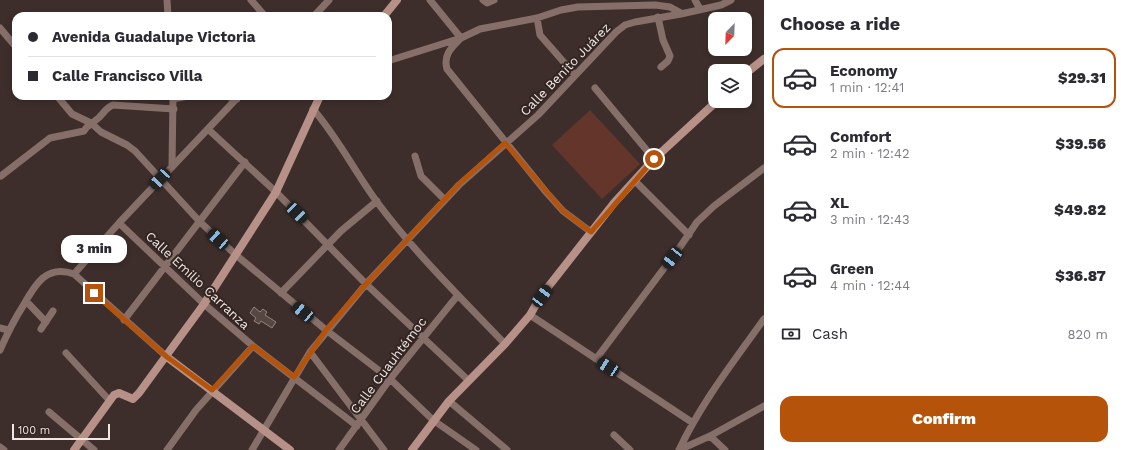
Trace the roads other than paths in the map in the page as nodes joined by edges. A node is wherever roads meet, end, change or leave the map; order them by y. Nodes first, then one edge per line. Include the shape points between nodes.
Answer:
1 (167, 0) edge
2 (251, 0) edge
3 (396, 0) edge
4 (430, 0) edge
5 (483, 0) edge
6 (494, 0) edge
7 (695, 0) edge
8 (731, 0) edge
9 (324, 2) edge
10 (619, 4) edge
11 (700, 9) junction
12 (168, 12) edge
13 (262, 12) edge
14 (317, 12) edge
15 (387, 12) edge
16 (681, 14) junction
17 (658, 17) junction
18 (537, 18) junction
19 (0, 28) edge
20 (461, 38) junction
21 (12, 42) edge
22 (764, 59) edge
23 (392, 60) edge
24 (662, 67) dead end
25 (752, 68) edge
26 (575, 75) junction
27 (595, 88) dead end
28 (60, 100) edge
29 (173, 100) edge
30 (236, 100) edge
31 (318, 100) edge
32 (709, 108) edge
33 (174, 109) junction
34 (313, 109) junction
35 (91, 123) junction
36 (209, 130) junction
37 (505, 143) junction
38 (415, 156) dead end
39 (654, 159) junction
40 (245, 162) junction
41 (172, 166) junction
42 (764, 168) edge
43 (1, 176) dead end
44 (160, 179) junction
45 (635, 181) junction
46 (276, 192) junction
47 (445, 200) junction
48 (377, 201) junction
49 (200, 222) junction
50 (119, 223) junction
51 (591, 232) junction
52 (689, 235) junction
53 (408, 240) junction
54 (329, 245) junction
55 (236, 255) junction
56 (166, 267) junction
57 (74, 274) junction
58 (366, 284) junction
59 (281, 293) junction
60 (458, 295) junction
61 (26, 301) junction
62 (204, 304) junction
63 (53, 311) dead end
64 (530, 315) junction
65 (764, 319) edge
66 (124, 320) junction
67 (46, 322) junction
68 (0, 328) edge
69 (41, 329) dead end
70 (8, 330) junction
71 (326, 330) junction
72 (423, 337) junction
73 (505, 344) junction
74 (253, 346) junction
75 (0, 350) edge
76 (310, 352) junction
77 (66, 353) dead end
78 (167, 357) junction
79 (596, 359) junction
80 (294, 377) junction
81 (390, 379) junction
82 (468, 380) junction
83 (212, 390) junction
84 (109, 400) junction
85 (449, 400) junction
86 (764, 406) edge
87 (49, 412) dead end
88 (433, 420) junction
89 (693, 423) junction
90 (359, 424) junction
91 (265, 429) junction
92 (614, 435) dead end
93 (710, 436) junction
94 (82, 440) junction
95 (0, 447) edge
96 (415, 449) edge
97 (4, 450) edge
98 (74, 450) edge
99 (94, 450) edge
100 (167, 450) edge
101 (252, 450) edge
102 (290, 450) edge
103 (339, 450) edge
104 (384, 450) edge
105 (476, 450) edge
106 (507, 450) edge
107 (630, 450) edge
108 (679, 450) edge
109 (725, 450) edge

1 - 12 street
2 - 13 street
3 - 15 street
4 - 20 street
5 - 6 street
7 - 11 street
8 - 11 street, Calle Benito Juárez
9 - 14 street
10 - 16 street via 670,7
10 - 18 street via 578,7
11 - 16 street, Calle Benito Juárez
16 - 17 street, Calle Benito Juárez
17 - 24 street via 660,31 670,56
17 - 26 street, Calle Benito Juárez via 625,25
18 - 20 street via 480,29
18 - 26 street via 540,35
19 - 21 street
20 - 23 street
20 - 37 street via 447,54 447,69
22 - 25 street
26 - 37 street, Calle Benito Juárez via 538,115
27 - 39 street
28 - 35 street via 72,114
29 - 33 street
30 - 36 street
31 - 34 street
32 - 39 street
33 - 35 street via 113,105
33 - 41 street
34 - 46 street via 297,150
34 - 48 street
35 - 43 street via 84,130 50,138
35 - 44 street via 101,132 135,151
36 - 40 street
36 - 41 street
37 - 47 street, Calle Benito Juárez
37 - 51 street via 563,211
38 - 47 street via 421,176
39 - 45 street
40 - 46 street
40 - 49 street
41 - 44 street
42 - 52 street via 714,206 697,222
44 - 49 street
44 - 50 street
45 - 51 street
45 - 52 street
46 - 54 street
46 - 55 street
47 - 53 street, Calle Benito Juárez
48 - 53 street
48 - 54 street via 341,231
49 - 55 street
49 - 56 street
50 - 56 street, Calle Emilio Carranza
50 - 57 street
51 - 64 street
52 - 79 street
53 - 58 street, Calle Benito Juárez
53 - 60 street
54 - 58 street
54 - 59 street
55 - 59 street
55 - 62 street
56 - 62 street, Calle Emilio Carranza
56 - 66 street
57 - 61 street via 66,271 48,274 34,286
57 - 66 street
58 - 71 street, Calle Benito Juárez
58 - 72 street
59 - 71 street
60 - 72 street, Calle Cuauhtémoc
60 - 73 street
61 - 67 street
61 - 70 street
62 - 74 street, Calle Emilio Carranza
62 - 78 street
63 - 67 street
64 - 73 street
64 - 79 street
65 - 89 street
66 - 78 street
67 - 69 street
68 - 70 street
70 - 75 street
71 - 76 street, Calle Benito Juárez
71 - 81 street
72 - 81 street, Calle Cuauhtémoc
72 - 82 street
73 - 82 street
74 - 80 street, Calle Emilio Carranza
74 - 83 street
76 - 80 street, Calle Benito Juárez
76 - 90 street
77 - 84 street
78 - 83 street
78 - 84 street via 133,399 117,393
79 - 89 street
80 - 90 street, Calle Emilio Carranza
80 - 91 street, Calle Benito Juárez
81 - 88 street
81 - 90 street, Calle Cuauhtémoc
82 - 85 street
83 - 91 street
83 - 100 street
84 - 94 street
85 - 88 street
85 - 106 street
86 - 93 street
87 - 94 street
88 - 96 street
88 - 105 street
89 - 108 street
90 - 103 street, Calle Cuauhtémoc
90 - 104 street
91 - 101 street, Calle Benito Juárez
91 - 102 street
92 - 107 street
93 - 108 street
93 - 109 street
94 - 98 street
94 - 99 street
95 - 97 street

